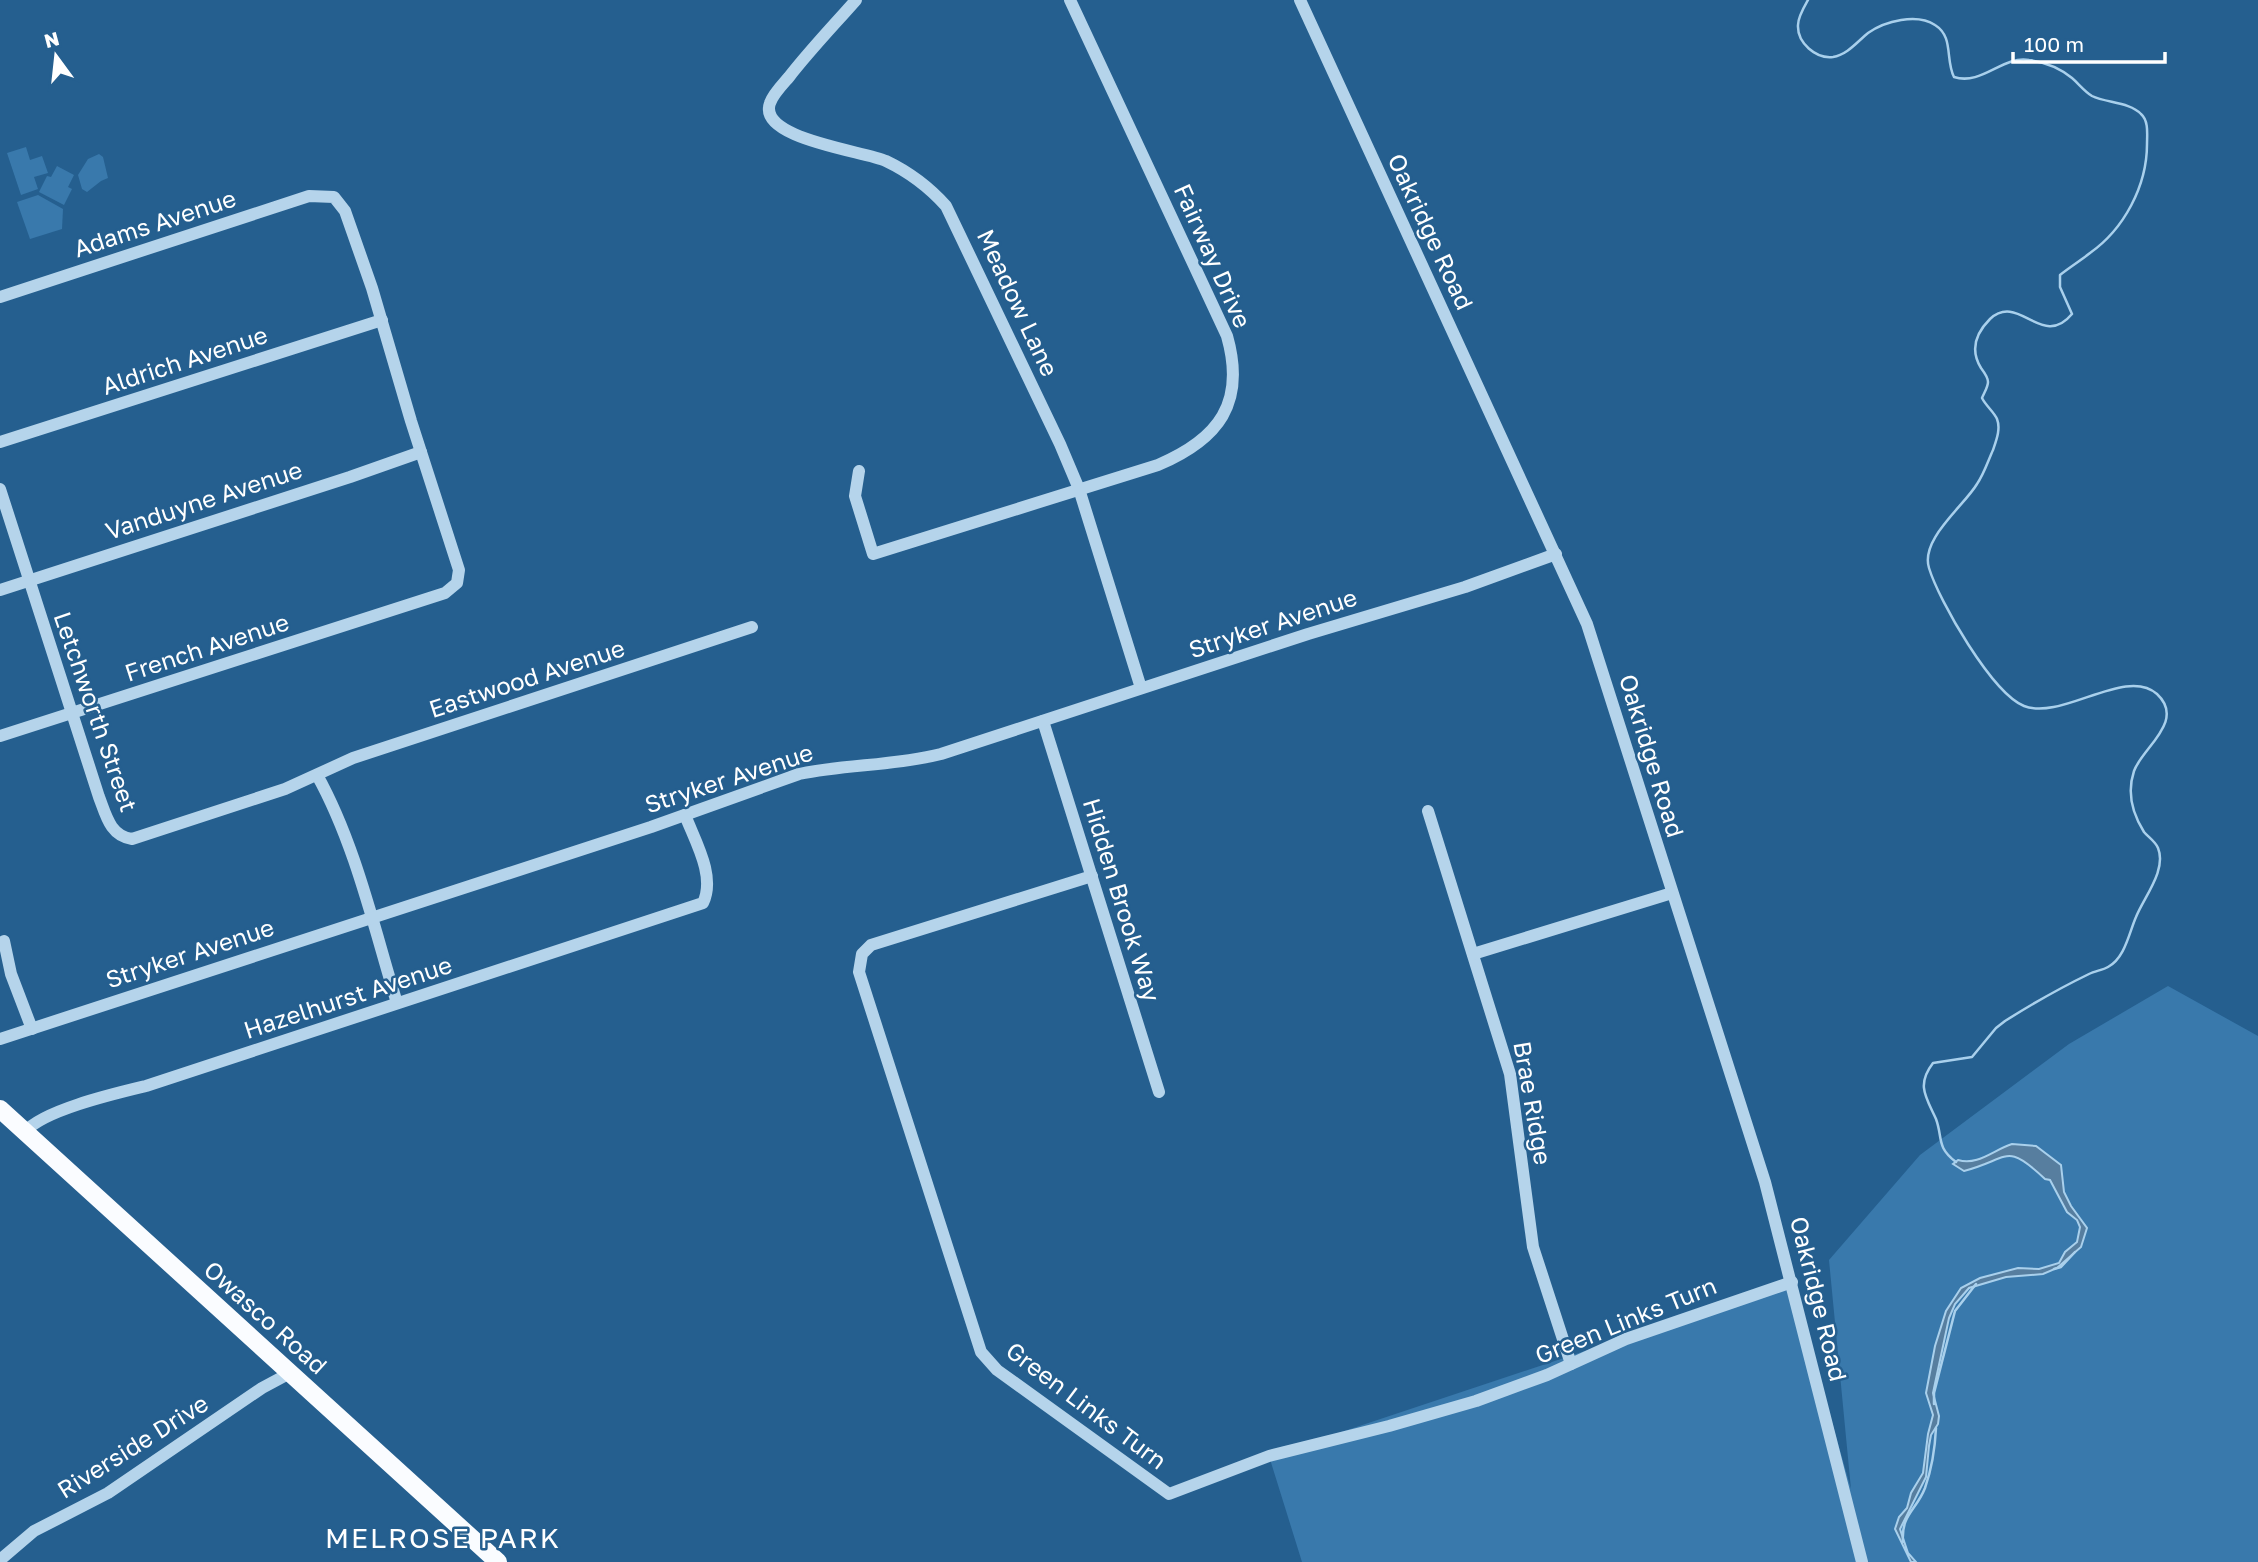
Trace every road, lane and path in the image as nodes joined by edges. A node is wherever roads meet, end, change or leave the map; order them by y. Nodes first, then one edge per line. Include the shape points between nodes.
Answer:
1 (856, 0) edge
2 (1070, 0) edge
3 (1300, 0) edge
4 (0, 297) edge
5 (383, 320) junction
6 (0, 442) edge
7 (421, 452) junction
8 (859, 471) dead end
9 (0, 489) edge
10 (1079, 489) junction
11 (1556, 554) junction
12 (29, 580) junction
13 (0, 590) edge
14 (752, 627) dead end
15 (1142, 688) junction
16 (71, 714) junction
17 (1044, 721) junction
18 (0, 736) edge
19 (317, 775) junction
20 (1428, 811) dead end
21 (685, 815) junction
22 (1092, 876) junction
23 (1672, 892) junction
24 (371, 917) junction
25 (4, 941) dead end
26 (1473, 954) junction
27 (397, 1003) junction
28 (32, 1028) junction
29 (0, 1039) edge
30 (1159, 1092) dead end
31 (0, 1109) edge
32 (24, 1132) junction
33 (1792, 1282) junction
34 (1571, 1364) junction
35 (290, 1373) junction
36 (0, 1560) edge
37 (498, 1562) edge
38 (1862, 1562) edge

1 - 10 street, Meadow Lane via 770,103 773,122 794,135 884,160 909,173 946,206
2 - 10 street, Fairway Drive via 1220,319 1234,371 1225,412 1196,446 1158,465
3 - 11 street, Oakridge Road
4 - 5 street, Adams Avenue via 323,195 334,197 345,211
5 - 6 street, Aldrich Avenue
5 - 7 street
7 - 12 street, Vanduyne Avenue
7 - 16 street, French Avenue via 459,570 451,590
8 - 10 street, Fairway Drive via 855,496 873,554
9 - 12 street, Letchworth Street
10 - 15 street, Meadow Lane
11 - 15 street, Stryker Avenue
11 - 23 street, Oakridge Road via 1595,647
12 - 13 street, Vanduyne Avenue
12 - 16 street, Letchworth Street
14 - 19 street, Eastwood Avenue via 353,758
15 - 17 street, Stryker Avenue
16 - 18 street, French Avenue
16 - 19 street, Letchworth Street via 103,807 112,828 124,838 167,828
17 - 21 street, Stryker Avenue via 918,760 799,774
17 - 22 street, Hidden Brook Way
19 - 24 street via 340,823
20 - 26 street, Brae Ridge
21 - 24 street, Stryker Avenue
21 - 27 street, Hazelhurst Avenue via 709,886 704,903
22 - 30 street, Hidden Brook Way
22 - 34 street, Green Links Turn via 872,945 862,954 859,972 981,1352 997,1370 1169,1494 1269,1456 1476,1401
23 - 26 street
23 - 33 street, Oakridge Road via 1765,1182
24 - 27 street
24 - 28 street, Stryker Avenue
25 - 28 street
26 - 34 street, Brae Ridge via 1510,1074 1533,1247
27 - 32 street, Hazelhurst Avenue via 40,1119
28 - 29 street, Stryker Avenue
31 - 32 main road, Owasco Road
32 - 35 main road, Owasco Road
33 - 34 street, Green Links Turn via 1626,1339
33 - 38 street, Oakridge Road
35 - 36 street, Riverside Drive via 108,1493 34,1531
35 - 37 main road, Owasco Road

